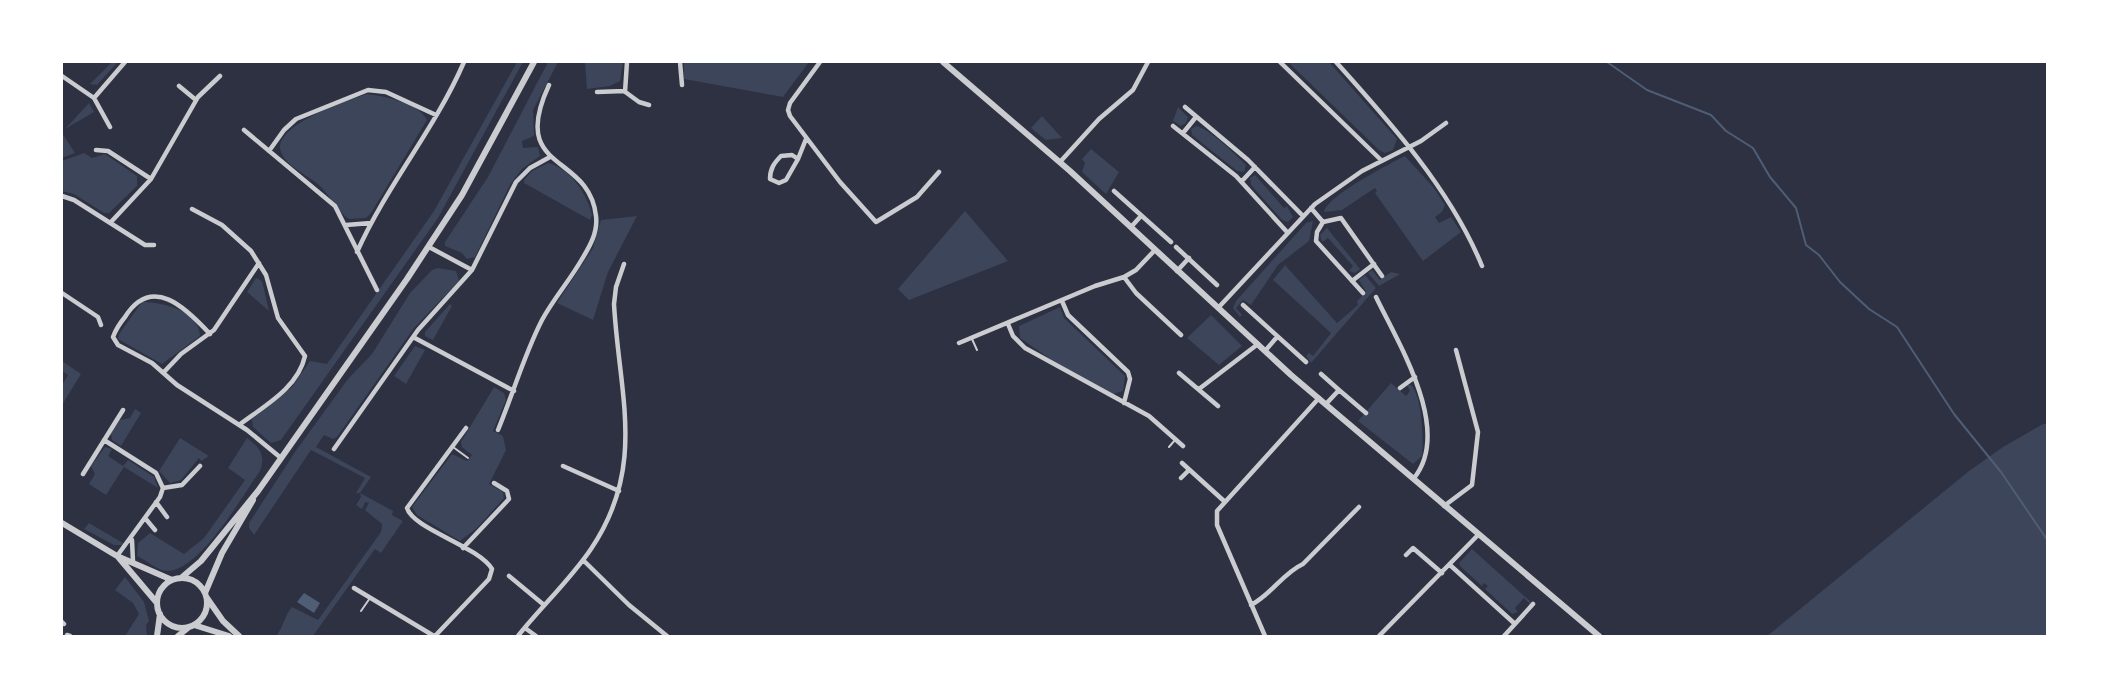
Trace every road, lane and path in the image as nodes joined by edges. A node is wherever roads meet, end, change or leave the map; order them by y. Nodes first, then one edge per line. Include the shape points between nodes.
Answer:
1 (124, 62) edge
2 (464, 62) edge
3 (534, 62) edge
4 (627, 62) edge
5 (680, 62) edge
6 (820, 62) edge
7 (943, 62) edge
8 (1148, 62) edge
9 (1280, 62) edge
10 (1336, 62) edge
11 (62, 76) edge
12 (220, 76) dead end
13 (549, 85) dead end
14 (682, 85) dead end
15 (179, 86) dead end
16 (597, 92) dead end
17 (625, 92) junction
18 (94, 98) junction
19 (196, 100) junction
20 (649, 105) dead end
21 (1185, 107) dead end
22 (436, 115) junction
23 (1196, 117) junction
24 (1446, 123) dead end
25 (1173, 126) dead end
26 (110, 127) dead end
27 (244, 130) dead end
28 (1183, 133) junction
29 (806, 139) junction
30 (1408, 147) junction
31 (96, 150) dead end
32 (269, 151) junction
33 (550, 157) junction
34 (798, 159) junction
35 (1382, 160) junction
36 (1060, 162) junction
37 (1255, 167) junction
38 (939, 172) dead end
39 (151, 179) junction
40 (1242, 181) junction
41 (1114, 191) dead end
42 (62, 196) edge
43 (1311, 208) junction
44 (192, 209) dead end
45 (1141, 216) junction
46 (1303, 216) junction
47 (111, 222) junction
48 (1323, 222) junction
49 (371, 224) junction
50 (346, 225) junction
51 (1131, 227) junction
52 (1287, 232) junction
53 (1171, 242) dead end
54 (154, 245) dead end
55 (429, 247) junction
56 (1176, 247) dead end
57 (1155, 250) junction
58 (357, 252) junction
59 (1189, 258) junction
60 (259, 262) junction
61 (624, 264) dead end
62 (1374, 264) junction
63 (1482, 266) dead end
64 (472, 270) junction
65 (1178, 271) junction
66 (1382, 276) dead end
67 (1124, 277) junction
68 (1352, 281) junction
69 (1217, 285) dead end
70 (376, 290) dead end
71 (62, 293) edge
72 (1363, 293) dead end
73 (1376, 297) dead end
74 (1062, 301) junction
75 (1243, 305) dead end
76 (1218, 308) junction
77 (1008, 324) junction
78 (101, 325) dead end
79 (210, 334) junction
80 (1181, 335) dead end
81 (413, 337) junction
82 (1277, 337) junction
83 (972, 338) junction
84 (959, 342) dead end
85 (1258, 344) junction
86 (977, 350) dead end
87 (1456, 350) dead end
88 (1265, 351) junction
89 (1306, 362) dead end
90 (164, 372) junction
91 (1179, 372) dead end
92 (1321, 374) dead end
93 (1414, 377) junction
94 (1400, 388) dead end
95 (1199, 389) junction
96 (1339, 390) junction
97 (514, 391) junction
98 (1319, 398) junction
99 (1124, 403) junction
100 (1326, 404) junction
101 (1218, 406) dead end
102 (123, 410) dead end
103 (1366, 413) dead end
104 (239, 424) junction
105 (466, 428) dead end
106 (498, 430) dead end
107 (104, 440) junction
108 (1176, 440) junction
109 (1183, 446) dead end
110 (453, 447) junction
111 (1169, 447) dead end
112 (334, 449) dead end
113 (281, 458) junction
114 (468, 458) dead end
115 (1182, 463) dead end
116 (200, 466) dead end
117 (563, 466) dead end
118 (1189, 470) junction
119 (83, 474) dead end
120 (1414, 477) junction
121 (1181, 478) dead end
122 (494, 483) dead end
123 (163, 488) junction
124 (258, 491) junction
125 (619, 491) junction
126 (1224, 501) junction
127 (156, 502) junction
128 (1444, 506) junction
129 (1359, 507) dead end
130 (166, 517) dead end
131 (145, 518) junction
132 (62, 523) edge
133 (155, 530) dead end
134 (1479, 534) junction
135 (132, 540) junction
136 (464, 548) junction
137 (1406, 555) dead end
138 (117, 556) junction
139 (583, 560) junction
140 (133, 562) junction
141 (1450, 565) junction
142 (1442, 573) junction
143 (509, 576) dead end
144 (181, 578) junction
145 (172, 580) junction
146 (354, 588) dead end
147 (206, 595) junction
148 (370, 598) junction
149 (157, 604) junction
150 (1251, 604) junction
151 (1533, 604) dead end
152 (544, 605) junction
153 (361, 611) dead end
154 (160, 614) junction
155 (1515, 624) junction
156 (191, 626) junction
157 (525, 628) junction
158 (157, 636) edge
159 (178, 636) edge
160 (229, 636) edge
161 (239, 636) edge
162 (435, 636) edge
163 (518, 636) edge
164 (536, 636) edge
165 (667, 636) edge
166 (1265, 636) edge
167 (1379, 636) edge
168 (1504, 636) edge
169 (1599, 636) edge

1 - 18 street
2 - 22 street
3 - 55 street via 462,195
4 - 17 street
5 - 14 street
6 - 29 street via 788,110
7 - 36 street
8 - 36 street via 1133,90 1099,119
9 - 35 street
10 - 30 street
11 - 18 street
12 - 19 street
13 - 33 street via 537,121 541,145
15 - 19 street
16 - 17 street
17 - 20 street
18 - 26 street
19 - 39 street
21 - 23 street
22 - 32 street via 393,95 368,90 296,119
22 - 49 street
23 - 28 street
23 - 37 street
24 - 30 street
25 - 28 street
27 - 32 street
28 - 40 street
29 - 34 street
29 - 38 street via 876,222 917,197
30 - 35 street
30 - 63 street via 1468,232
31 - 39 street via 108,151
32 - 50 street via 324,195
33 - 64 street via 516,182
33 - 97 street via 585,187 594,205 597,225 589,246 542,321
34 - 34 street via 781,156 770,171 771,179 779,183 786,180
35 - 43 street
36 - 51 street
37 - 40 street
37 - 46 street
39 - 47 street
40 - 52 street
41 - 45 street
42 - 47 street
43 - 46 street
43 - 48 street
44 - 60 street via 222,225
45 - 51 street
45 - 53 street
46 - 52 street
47 - 54 street via 145,244
48 - 62 street via 1341,218
48 - 68 street via 1316,241
49 - 50 street
49 - 58 street
50 - 58 street
51 - 57 street
52 - 76 street
55 - 64 street
55 - 113 street
56 - 59 street
57 - 65 street
57 - 67 street
58 - 70 street
59 - 65 street
59 - 69 street
60 - 79 street
60 - 104 street via 278,318 304,356 299,374 290,384
61 - 125 street via 614,304 627,438 626,465
62 - 66 street
62 - 68 street
64 - 81 street
65 - 76 street
67 - 74 street
67 - 80 street
68 - 72 street
71 - 78 street via 98,317
73 - 93 street
74 - 77 street
74 - 99 street via 1068,315 1128,372
75 - 82 street
76 - 85 street
77 - 83 street
77 - 99 street via 1013,336 1027,350
79 - 90 street via 181,354
79 - 90 street via 177,303 150,297 136,301 115,332 114,340
81 - 97 street
81 - 112 street
82 - 88 street
82 - 89 street
83 - 84 street
83 - 86 lane
85 - 88 street
85 - 95 street
87 - 128 street via 1478,438 1472,485
88 - 98 street
90 - 104 street via 177,386
91 - 95 street
92 - 96 street
93 - 94 street
93 - 120 street via 1428,446 1424,464
95 - 101 street
96 - 100 street
96 - 103 street
97 - 106 street
98 - 100 street
98 - 126 street
99 - 108 street via 1153,419
100 - 120 street
102 - 107 street
104 - 113 street
105 - 110 street
107 - 119 street
107 - 123 street via 156,473
108 - 109 street
108 - 111 lane
110 - 114 lane
110 - 136 street via 406,508 414,519
113 - 124 street
115 - 118 street
116 - 123 street via 182,485
117 - 125 street
118 - 121 street
118 - 126 street
120 - 128 street
122 - 136 street via 509,492 509,499
123 - 127 street
124 - 144 street via 201,561
124 - 147 street via 222,553
125 - 139 street via 604,527
126 - 150 street via 1217,512 1217,525
127 - 130 street
127 - 131 street
128 - 134 street
129 - 150 street via 1281,584
131 - 133 street
131 - 135 street
132 - 138 street
134 - 141 street
134 - 169 street
135 - 138 street
135 - 140 street
136 - 162 street via 488,563 491,577
137 - 142 street via 1413,548
138 - 140 street
138 - 149 street
139 - 152 street
139 - 165 street
140 - 145 street
141 - 142 street
141 - 155 street
142 - 167 street
143 - 152 street
144 - 145 street
144 - 147 street via 194,580
145 - 149 street via 161,589
146 - 148 street
147 - 156 street via 204,614
147 - 161 street via 223,621
148 - 153 lane
148 - 162 street
149 - 154 street
150 - 166 street
151 - 155 street
152 - 157 street
154 - 156 street via 171,625
154 - 158 street
155 - 168 street
156 - 159 street
156 - 160 street
157 - 163 street
157 - 164 street

